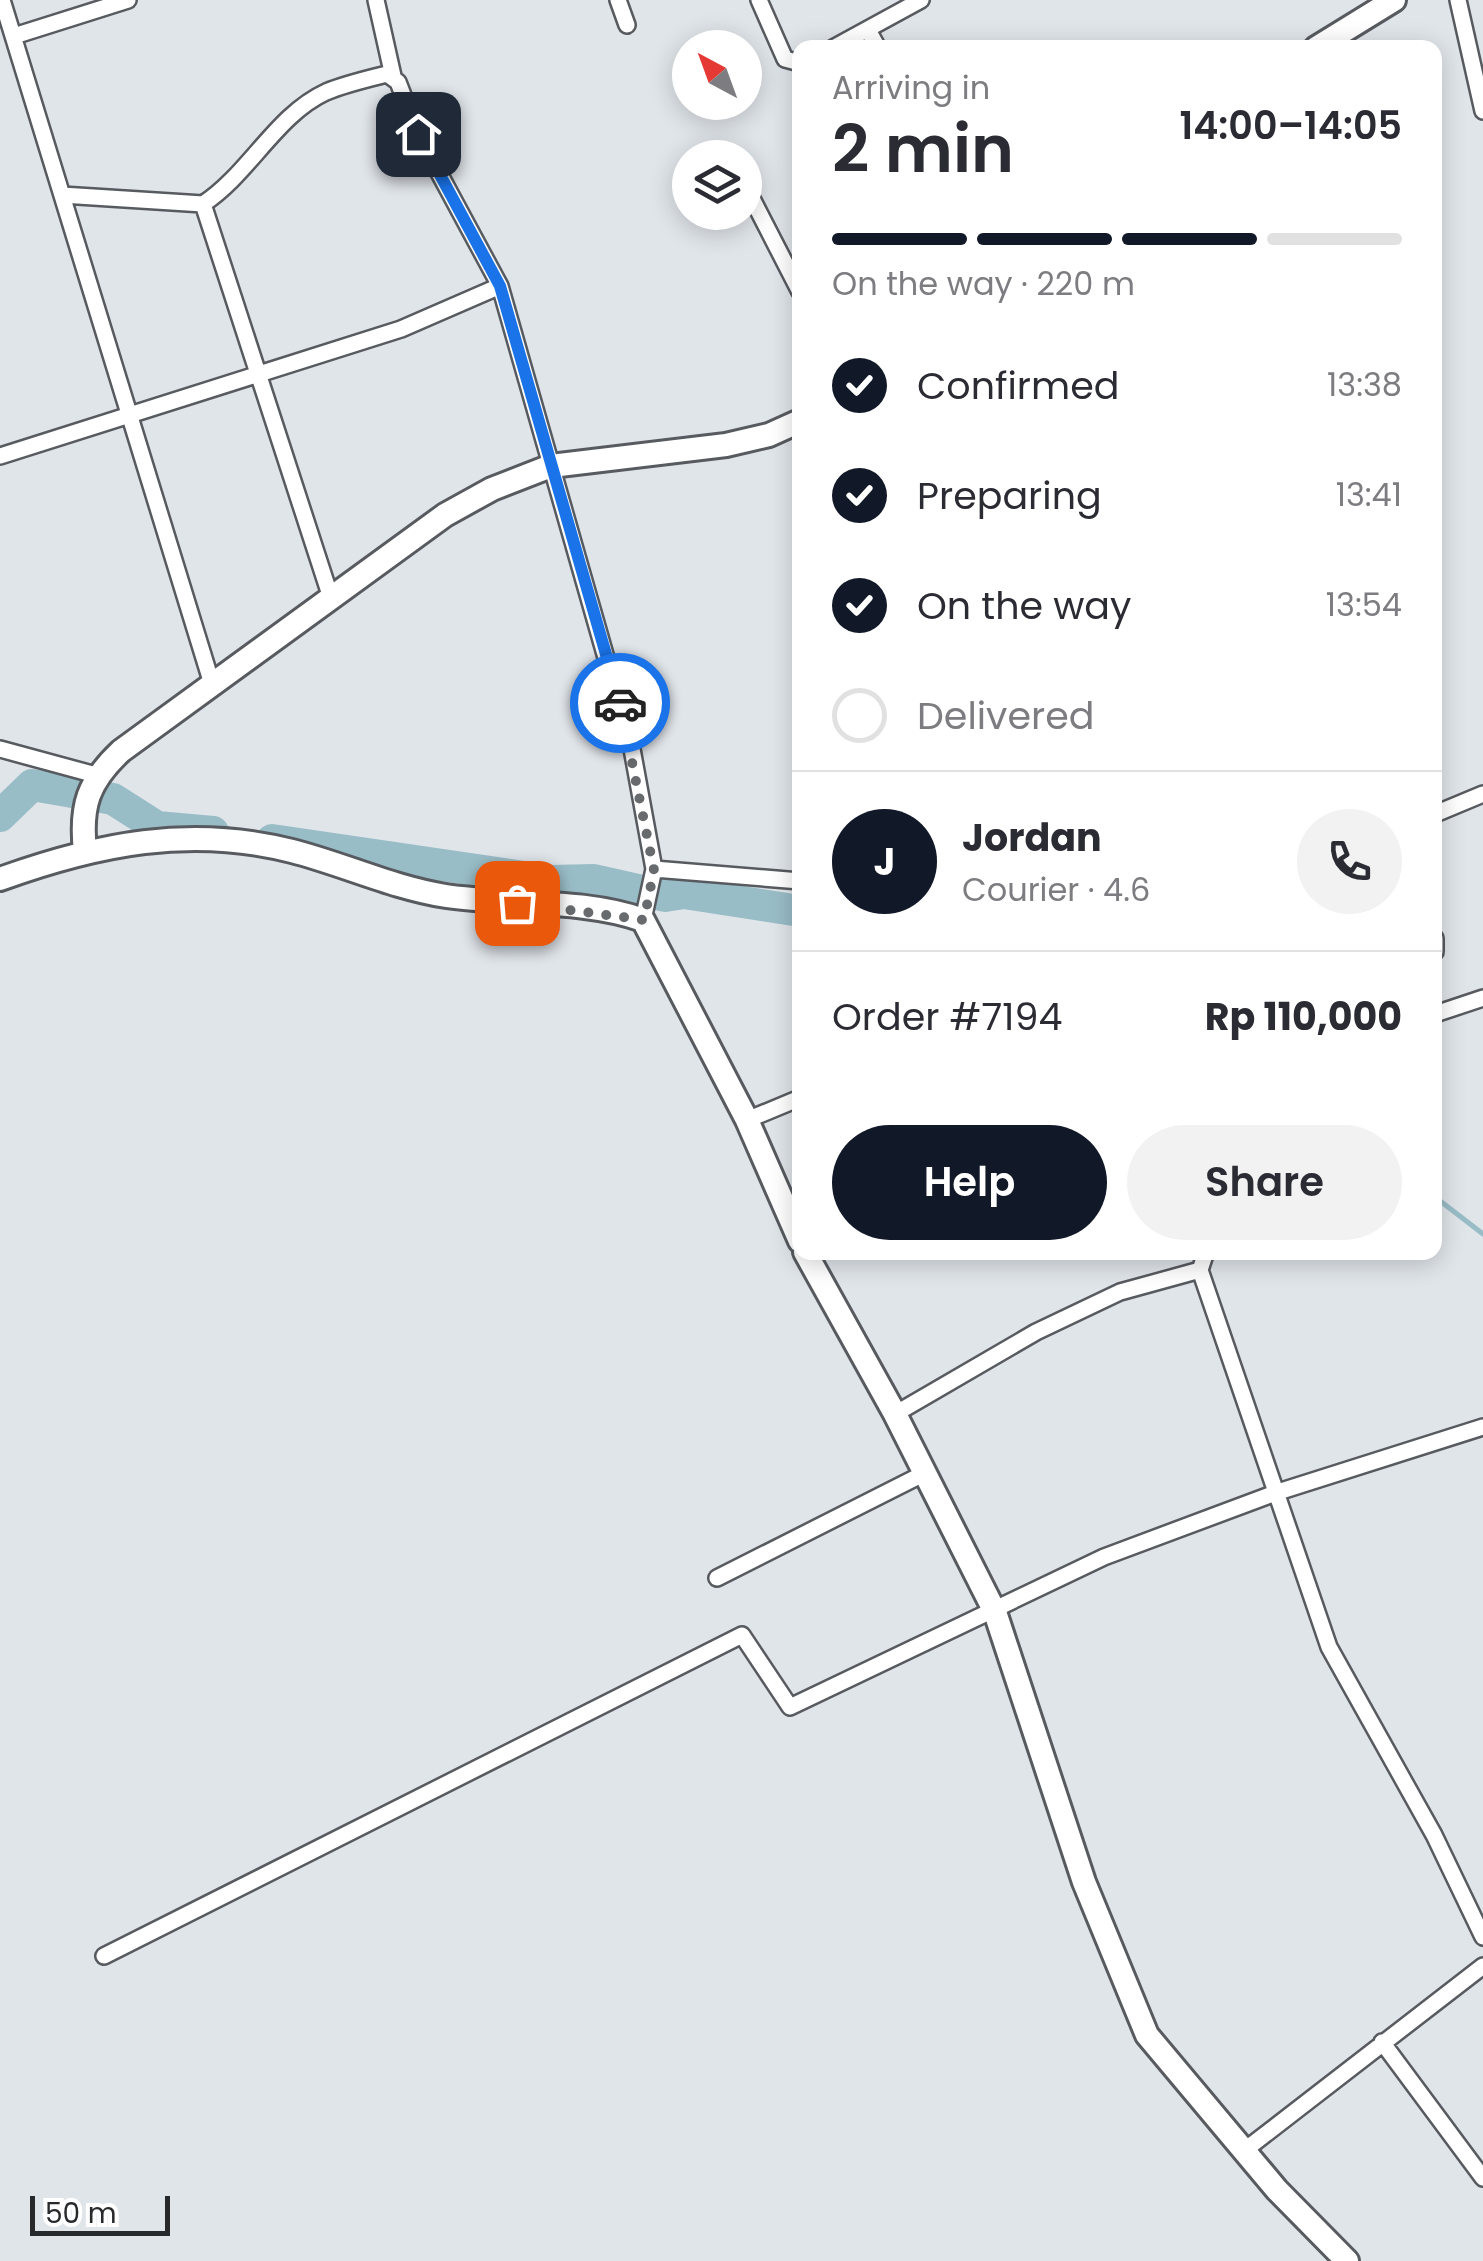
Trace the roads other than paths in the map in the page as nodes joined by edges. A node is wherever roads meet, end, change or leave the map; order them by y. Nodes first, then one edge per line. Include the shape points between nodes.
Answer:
1 (2, 0) edge
2 (128, 0) edge
3 (618, 0) edge
4 (760, 0) edge
5 (920, 0) edge
6 (1394, 0) edge
7 (1458, 0) edge
8 (381, 1) edge
9 (627, 25) dead end
10 (868, 30) junction
11 (849, 40) edge
12 (874, 40) edge
13 (1329, 40) edge
14 (10, 49) edge
15 (792, 61) edge
16 (394, 76) junction
17 (1483, 111) edge
18 (62, 195) junction
19 (203, 204) junction
20 (762, 218) edge
21 (792, 276) edge
22 (500, 286) junction
23 (258, 372) junction
24 (129, 414) junction
25 (792, 425) edge
26 (0, 456) edge
27 (551, 466) junction
28 (331, 598) junction
29 (212, 684) junction
30 (0, 749) edge
31 (89, 789) junction
32 (1483, 794) edge
33 (1442, 811) edge
34 (85, 850) junction
35 (654, 875) junction
36 (0, 879) edge
37 (792, 881) edge
38 (646, 912) junction
39 (1483, 998) edge
40 (1442, 1012) edge
41 (792, 1101) edge
42 (747, 1120) junction
43 (792, 1223) edge
44 (809, 1260) edge
45 (1203, 1260) edge
46 (1200, 1270) junction
47 (896, 1414) junction
48 (1483, 1427) edge
49 (924, 1472) junction
50 (1278, 1492) junction
51 (717, 1578) dead end
52 (995, 1612) junction
53 (1483, 1937) edge
54 (104, 1956) dead end
55 (1483, 1966) edge
56 (1382, 2042) junction
57 (1244, 2150) junction
58 (1483, 2178) edge
59 (1347, 2261) edge

1 - 14 street
2 - 14 street
3 - 9 street
4 - 15 street via 785,59
5 - 10 street
6 - 13 street
7 - 17 street
8 - 16 street
10 - 11 street
10 - 12 street
14 - 18 street
16 - 19 street via 324,93
16 - 22 street
18 - 19 street
18 - 24 street
19 - 23 street
20 - 21 street
22 - 23 street via 401,329
22 - 27 street
23 - 24 street
23 - 28 street
24 - 26 street
24 - 29 street
25 - 27 street via 726,445
27 - 28 street via 445,516
27 - 35 street via 627,732
28 - 29 street
29 - 31 street
30 - 31 street
31 - 34 street
32 - 33 street
34 - 36 street
34 - 38 street via 140,840 221,839 289,850 442,896
35 - 37 street
35 - 38 street
38 - 42 street
39 - 40 street
41 - 42 street
42 - 43 street
44 - 47 street
45 - 46 street
46 - 47 street via 1120,1292 1036,1332
46 - 50 street
47 - 49 street
48 - 50 street
49 - 51 street
49 - 52 street
50 - 52 street via 1104,1557
50 - 53 street via 1329,1647
52 - 54 street via 790,1707 742,1635
52 - 57 street via 1084,1882 1136,2014 1162,2055
55 - 56 street
56 - 57 street
56 - 58 street
57 - 59 street

